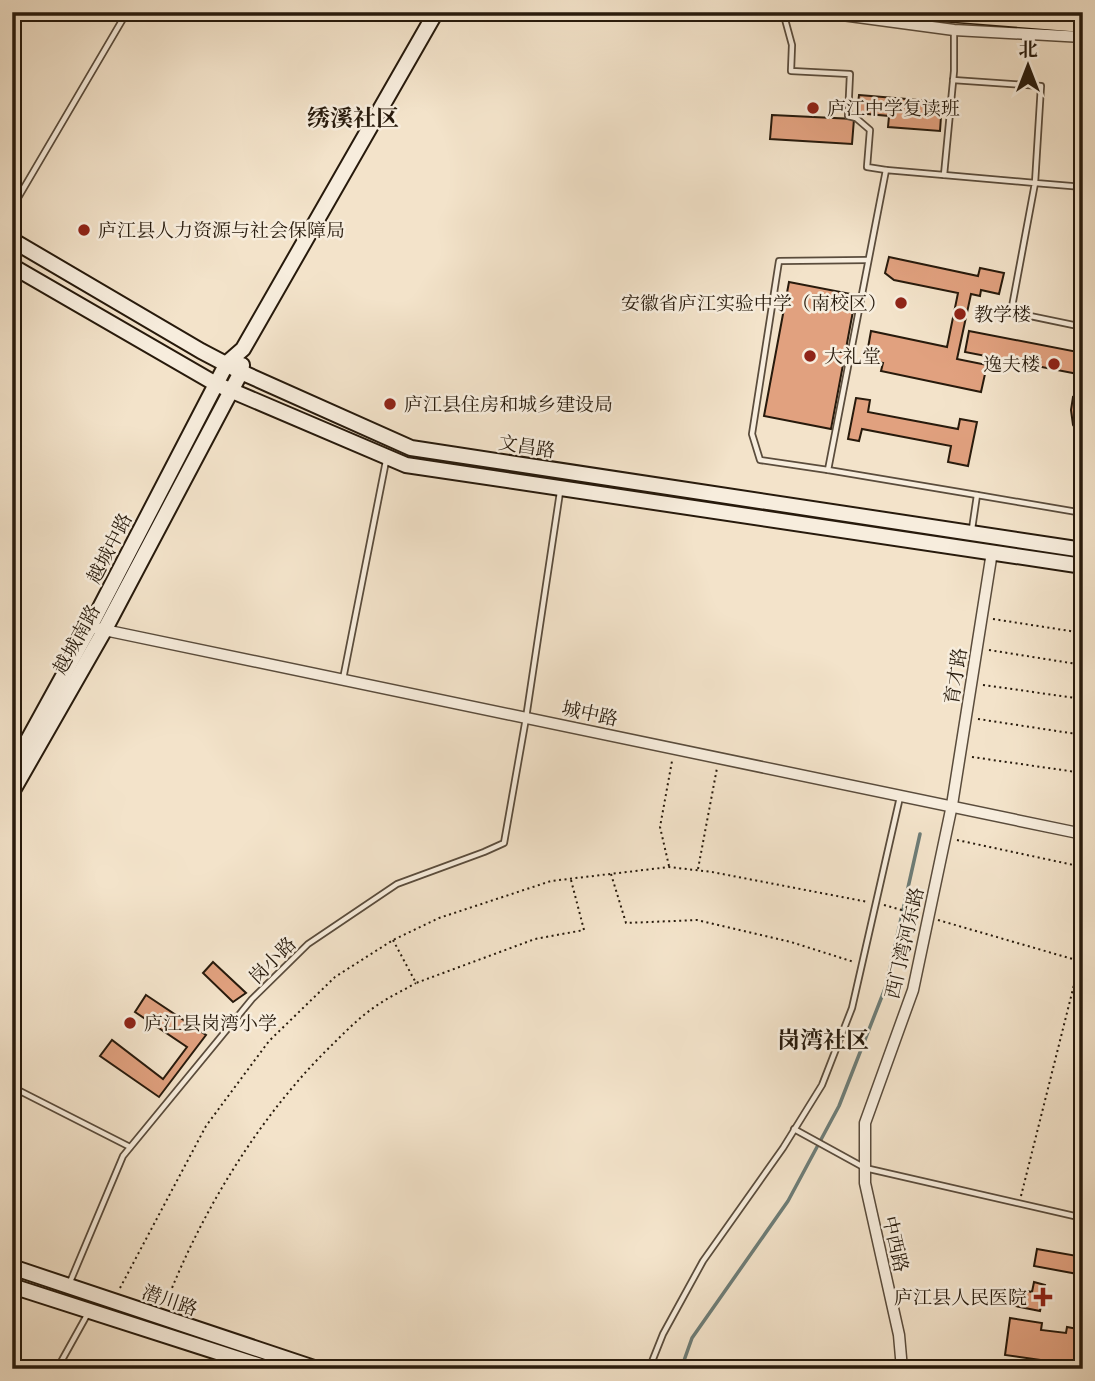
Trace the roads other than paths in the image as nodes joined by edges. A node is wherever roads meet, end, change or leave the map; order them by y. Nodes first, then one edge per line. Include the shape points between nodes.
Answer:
1 (127, 12) edge
2 (436, 12) edge
3 (783, 12) edge
4 (820, 12) edge
5 (933, 12) edge
6 (1083, 24) edge
7 (954, 30) junction
8 (1083, 37) edge
9 (953, 80) junction
10 (886, 170) junction
11 (944, 174) junction
12 (1035, 183) junction
13 (1083, 187) edge
14 (12, 208) edge
15 (12, 240) edge
16 (867, 260) junction
17 (12, 266) edge
18 (1083, 327) edge
19 (243, 349) junction
20 (226, 363) junction
21 (241, 372) junction
22 (216, 384) junction
23 (230, 391) junction
24 (386, 457) junction
25 (828, 470) junction
26 (560, 488) junction
27 (977, 495) junction
28 (1083, 513) edge
29 (971, 533) junction
30 (1083, 550) edge
31 (992, 552) junction
32 (1083, 566) edge
33 (97, 629) junction
34 (343, 680) junction
35 (526, 718) junction
36 (12, 769) edge
37 (12, 792) edge
38 (901, 795) junction
39 (952, 805) junction
40 (1083, 834) edge
41 (12, 1087) edge
42 (794, 1129) junction
43 (130, 1147) junction
44 (865, 1168) junction
45 (1083, 1219) edge
46 (12, 1267) edge
47 (12, 1286) edge
48 (68, 1286) junction
49 (89, 1311) junction
50 (57, 1369) edge
51 (271, 1369) edge
52 (317, 1369) edge
53 (649, 1369) edge
54 (902, 1369) edge

1 - 14 lane
2 - 19 main road, 越城中路
3 - 10 lane via 792,46 791,71 850,74 848,116 870,130 867,167
4 - 7 street
5 - 6 main road
7 - 8 street
7 - 9 lane
9 - 11 lane
9 - 12 lane via 1041,86
10 - 11 lane
10 - 16 lane
11 - 12 lane
12 - 13 lane
12 - 18 lane via 1011,312
15 - 20 main road, 文昌路
16 - 25 lane
16 - 25 lane via 779,261 752,434 761,460
17 - 22 main road, 文昌路
19 - 20 main road, 越城中路
19 - 21 main road, 越城中路
20 - 21 main road, 文昌路
20 - 22 main road, 越城中路
21 - 23 main road, 越城中路
21 - 29 main road, 文昌路 via 411,448
22 - 23 main road, 文昌路
22 - 33 main road, 越城中路
23 - 24 main road, 文昌路
23 - 33 main road, 越城南路
24 - 26 main road, 文昌路 via 406,466
24 - 34 lane
25 - 27 lane
26 - 31 main road, 文昌路
26 - 35 lane
27 - 28 lane
27 - 29 lane
29 - 30 main road, 文昌路
31 - 32 main road, 文昌路
31 - 39 street, 育才路
33 - 34 street, 城中路
33 - 36 main road, 越城中路
33 - 37 main road, 越城南路
34 - 35 street, 城中路
35 - 38 street, 城中路
35 - 43 lane, 岗小路 via 504,843 397,884 307,944 252,999
38 - 39 street, 城中路
38 - 42 lane via 852,1008 822,1085
39 - 40 street, 城中路
39 - 44 street, 西门湾河东路 via 913,990 865,1123
41 - 43 lane
42 - 44 lane
42 - 53 lane via 704,1261
43 - 48 lane, 岗小路
44 - 45 lane
44 - 54 street, 中西路
46 - 48 main road, 潜川路
47 - 49 main road, 潜川路
48 - 52 main road, 潜川路
49 - 50 lane
49 - 51 main road, 潜川路

